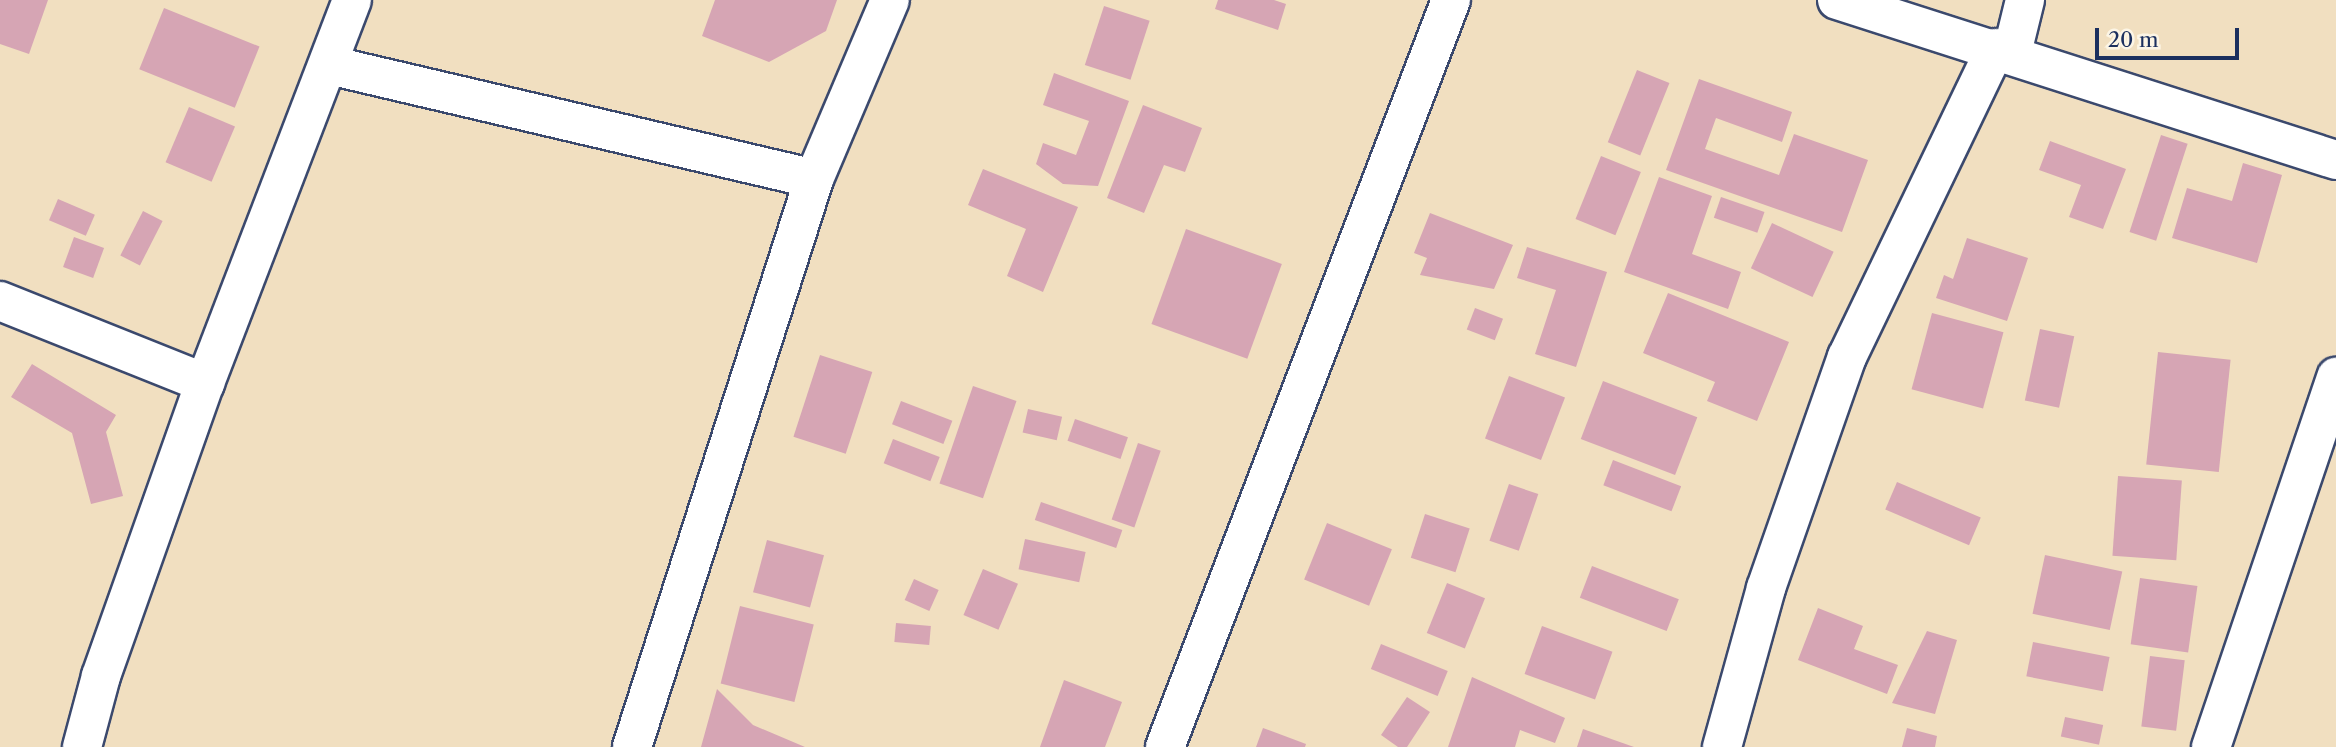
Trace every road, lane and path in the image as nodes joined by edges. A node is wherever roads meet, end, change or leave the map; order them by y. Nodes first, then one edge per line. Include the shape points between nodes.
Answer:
1 (352, 0) edge
2 (890, 0) edge
3 (1451, 0) edge
4 (1837, 0) edge
5 (2025, 0) edge
6 (2004, 51) junction
7 (328, 65) junction
8 (2336, 160) edge
9 (814, 179) junction
10 (0, 301) edge
11 (2336, 377) edge
12 (205, 383) junction
13 (82, 747) edge
14 (632, 747) edge
15 (1165, 747) edge
16 (1722, 747) edge
17 (2211, 747) edge

1 - 7 street
2 - 9 street
3 - 15 street
4 - 6 street
5 - 6 street
6 - 8 street
6 - 16 street via 1847,357 1766,588
7 - 9 street
7 - 12 street
9 - 14 street
10 - 12 street
11 - 17 street
12 - 13 street via 101,676

